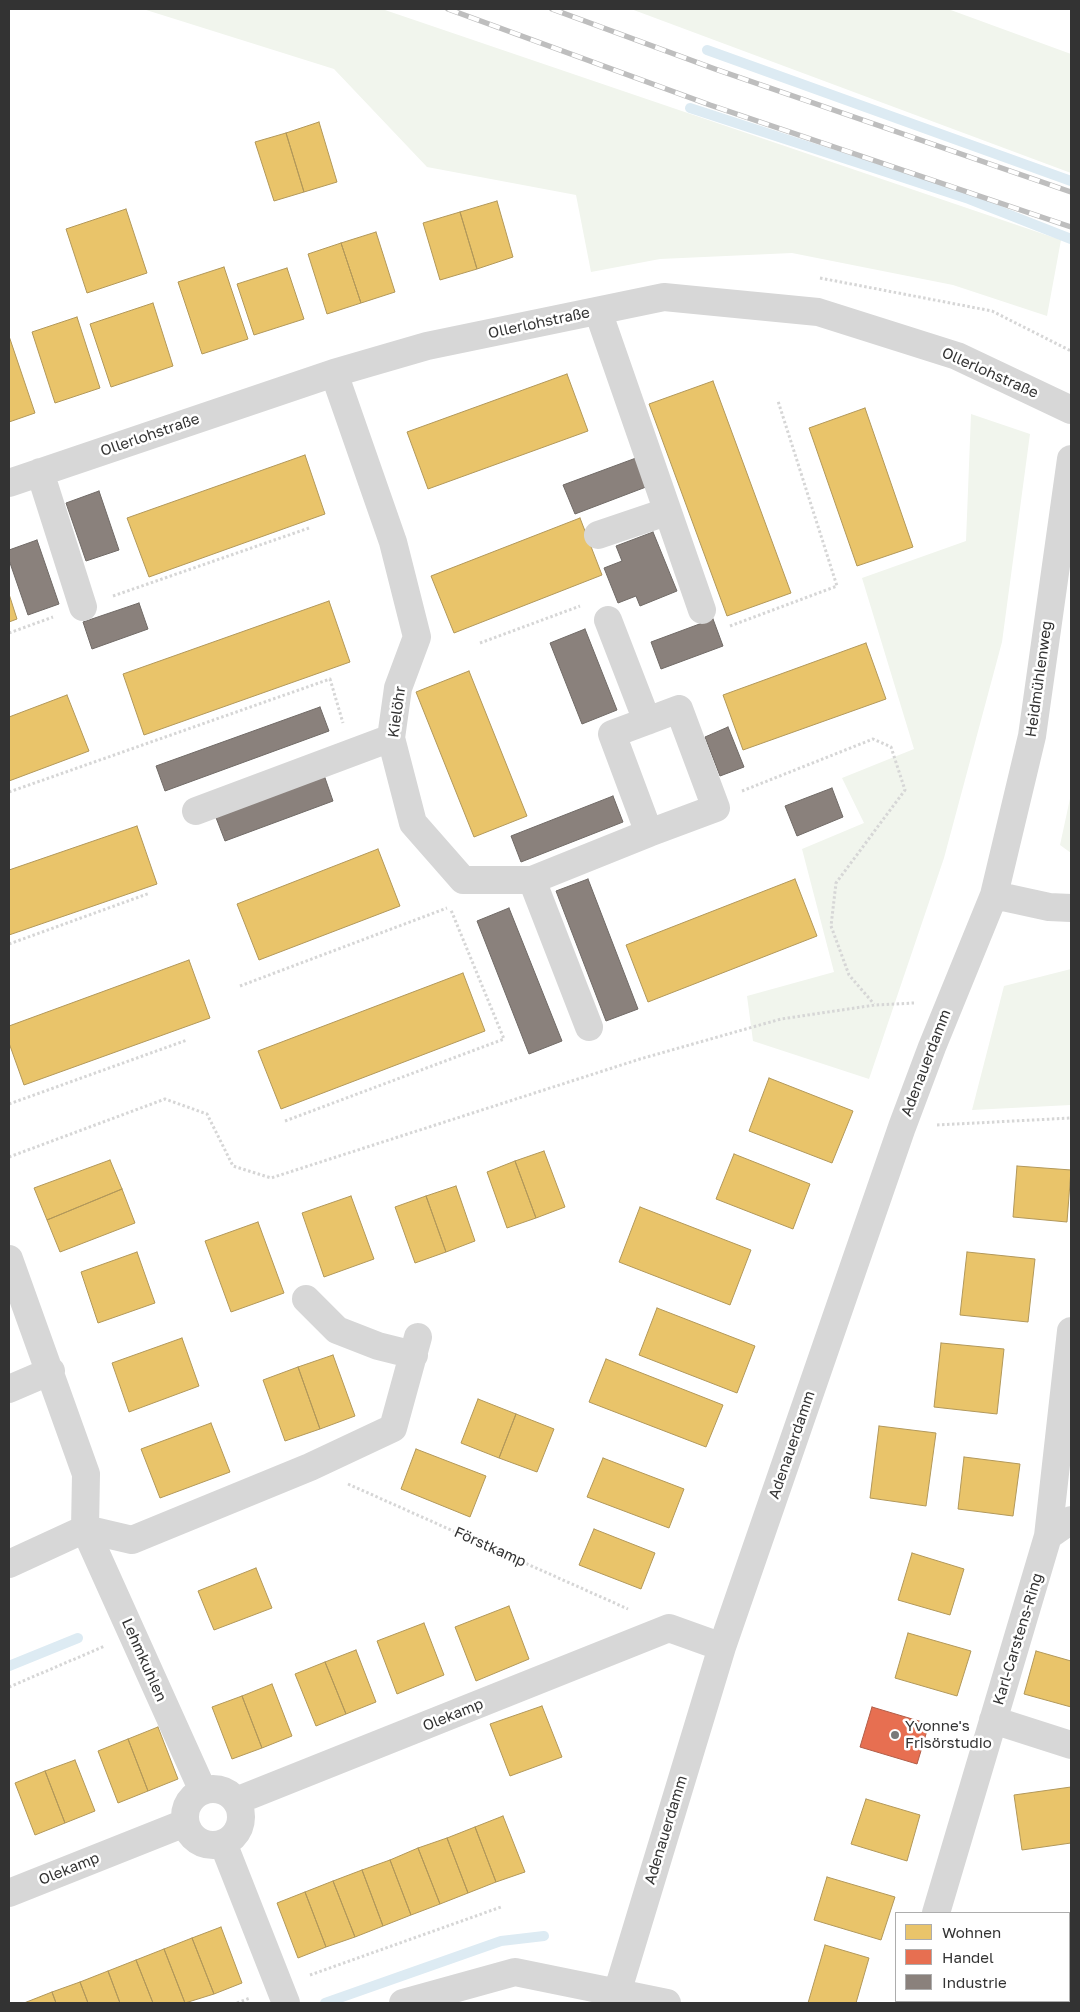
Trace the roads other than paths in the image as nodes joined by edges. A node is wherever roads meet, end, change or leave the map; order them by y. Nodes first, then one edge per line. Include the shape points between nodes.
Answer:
1 (598, 311) junction
2 (334, 372) junction
3 (1071, 410) edge
4 (1071, 459) edge
5 (40, 472) junction
6 (9, 483) edge
7 (666, 512) junction
8 (598, 535) dead end
9 (83, 607) road end
10 (702, 610) road end
11 (608, 620) road end
12 (647, 721) junction
13 (391, 738) junction
14 (196, 811) dead end
15 (649, 833) junction
16 (532, 880) junction
17 (994, 895) junction
18 (1071, 908) edge
19 (589, 1027) dead end
20 (9, 1259) edge
21 (306, 1299) dead end
22 (1071, 1331) edge
23 (51, 1372) junction
24 (9, 1389) edge
25 (1071, 1520) edge
26 (85, 1529) junction
27 (1048, 1536) junction
28 (9, 1564) edge
29 (722, 1647) junction
30 (993, 1720) junction
31 (1071, 1745) edge
32 (202, 1791) junction
33 (236, 1801) junction
34 (185, 1823) junction
35 (223, 1843) junction
36 (9, 1893) edge
37 (936, 1912) edge
38 (283, 1995) edge
39 (615, 1997) edge
40 (403, 2003) edge
41 (667, 2003) edge

1 - 2 street, Ollerlohstraße via 427,346
1 - 3 street, Ollerlohstraße via 664,297 818,312 957,356
1 - 7 street
2 - 5 street, Ollerlohstraße
2 - 13 street, Kielöhr via 393,542 417,637 398,688
4 - 17 street, Heidmühlenweg via 1032,736
5 - 6 street, Ollerlohstraße
5 - 9 street
7 - 8 street
7 - 10 street
11 - 12 street
12 - 15 street via 612,734
12 - 15 street, Kielöhr via 679,709 716,808
13 - 14 street
13 - 16 street, Kielöhr via 413,822 463,880
15 - 16 street, Kielöhr
16 - 19 street
17 - 18 street via 1049,907
17 - 29 street, Adenauerdamm via 902,1127
20 - 23 street, Lehmkuhlen
21 - 26 street via 337,1330 378,1346 416,1346 393,1428 310,1467 132,1540
22 - 27 street, Karl-Carstens-Ring
23 - 24 street
23 - 26 street, Lehmkuhlen via 86,1474
25 - 27 street
26 - 28 street
26 - 32 street, Lehmkuhlen
27 - 30 street, Karl-Carstens-Ring
29 - 33 street, Olekamp via 669,1628
29 - 39 street, Adenauerdamm
30 - 31 street
30 - 37 street, Karl-Carstens-Ring
32 - 33 street via 215,1789
32 - 34 street via 192,1798 186,1810
33 - 35 street via 239,1825 233,1836
34 - 35 street via 199,1842
34 - 36 street, Olekamp
35 - 38 street
39 - 40 street via 515,1972
39 - 41 street

